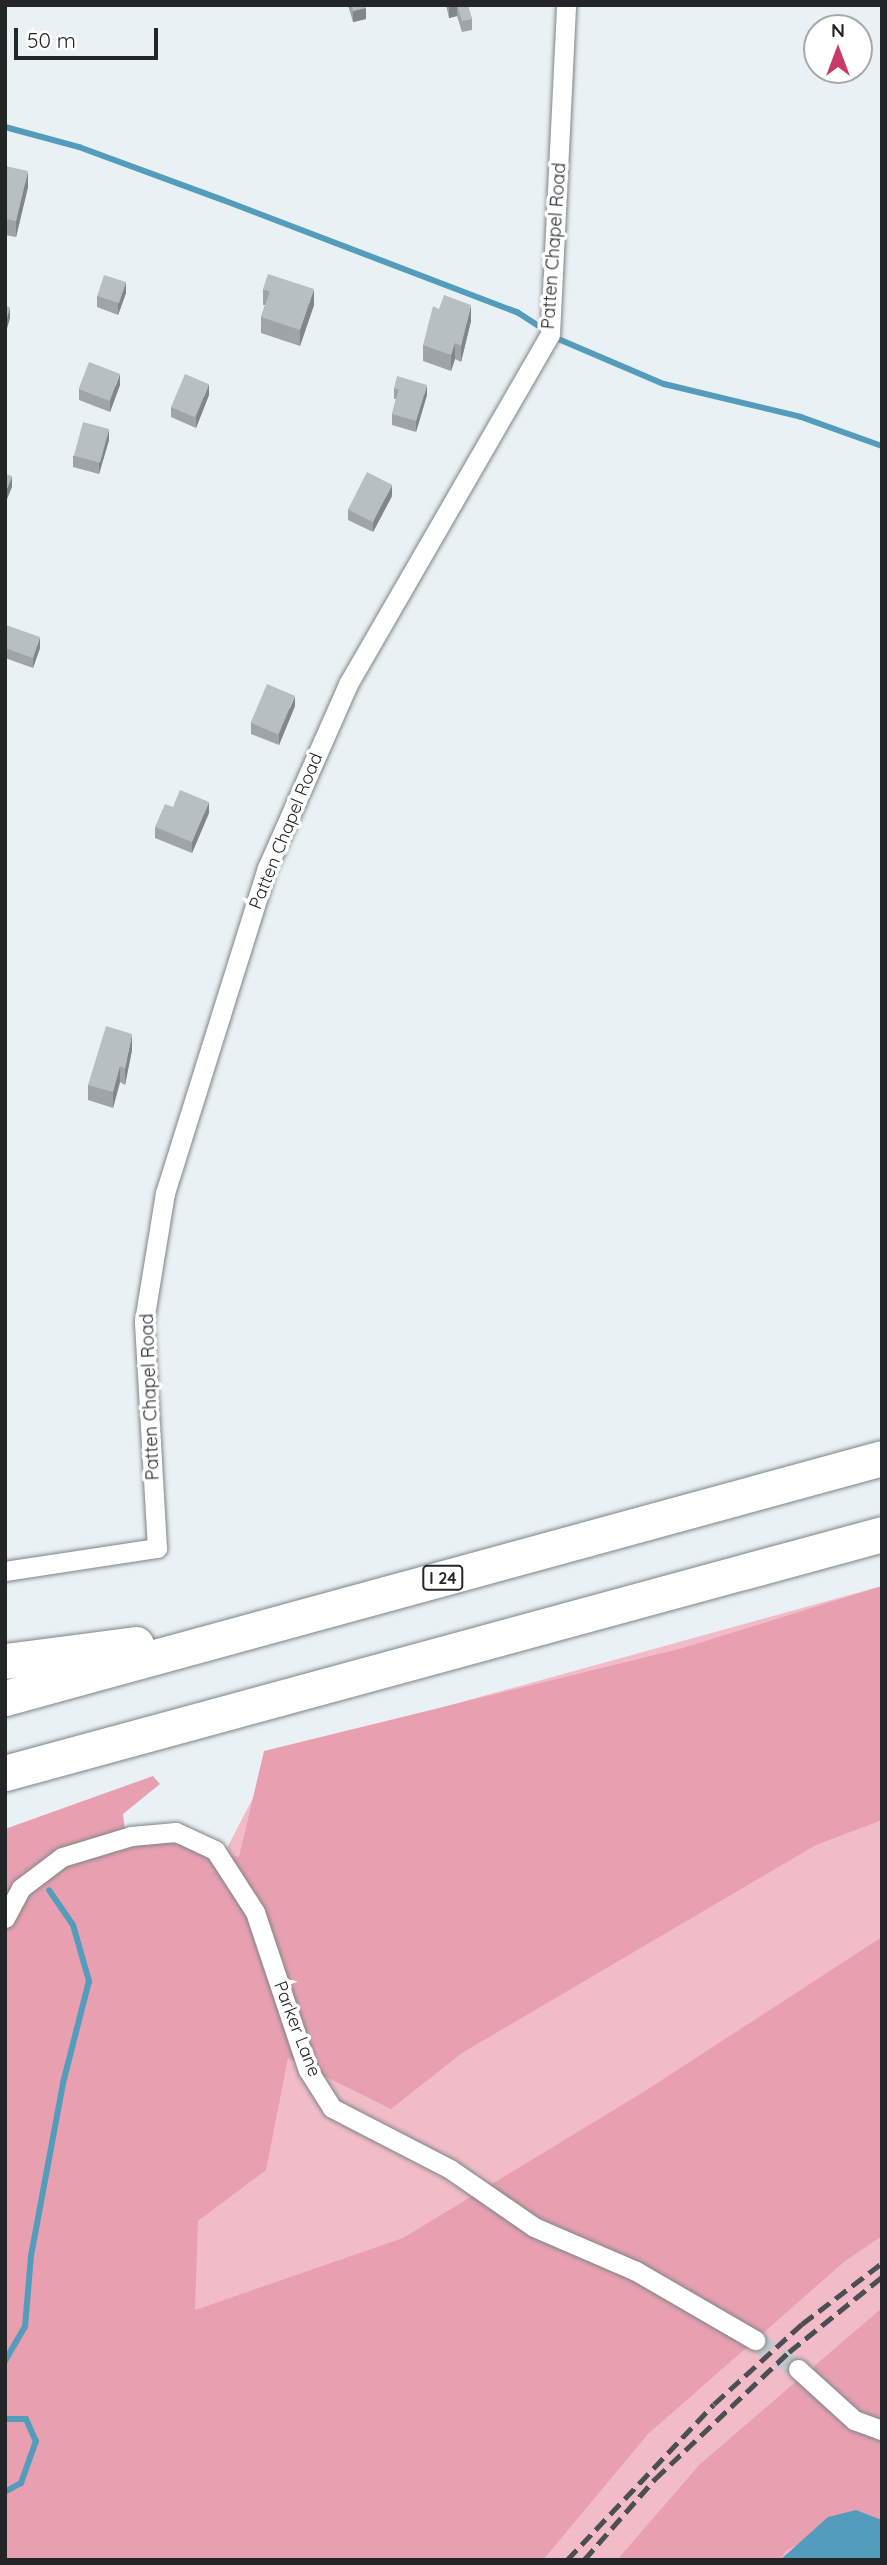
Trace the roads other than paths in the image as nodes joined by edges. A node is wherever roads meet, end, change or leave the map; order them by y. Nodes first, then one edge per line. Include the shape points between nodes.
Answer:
1 (566, 5) edge
2 (882, 1458) edge
3 (882, 1534) edge
4 (5, 1571) edge
5 (268, 1627) junction
6 (5, 1661) edge
7 (5, 1698) edge
8 (71, 1755) junction
9 (5, 1773) edge
10 (5, 1793) edge
11 (5, 1918) edge
12 (755, 2340) tunnel mouth
13 (798, 2369) tunnel mouth
14 (882, 2430) edge

1 - 4 street, Patten Chapel Road via 550,334 348,684 267,868 165,1193 144,1321 157,1548
2 - 5 highway, I 24
3 - 8 highway
5 - 6 highway
5 - 7 highway, I 24
8 - 9 highway
8 - 10 highway
11 - 12 street, Parker Lane via 21,1888 62,1857 131,1836 176,1832 215,1850 255,1912 308,2070 332,2108 450,2169 534,2227 636,2271
13 - 14 street via 854,2420

